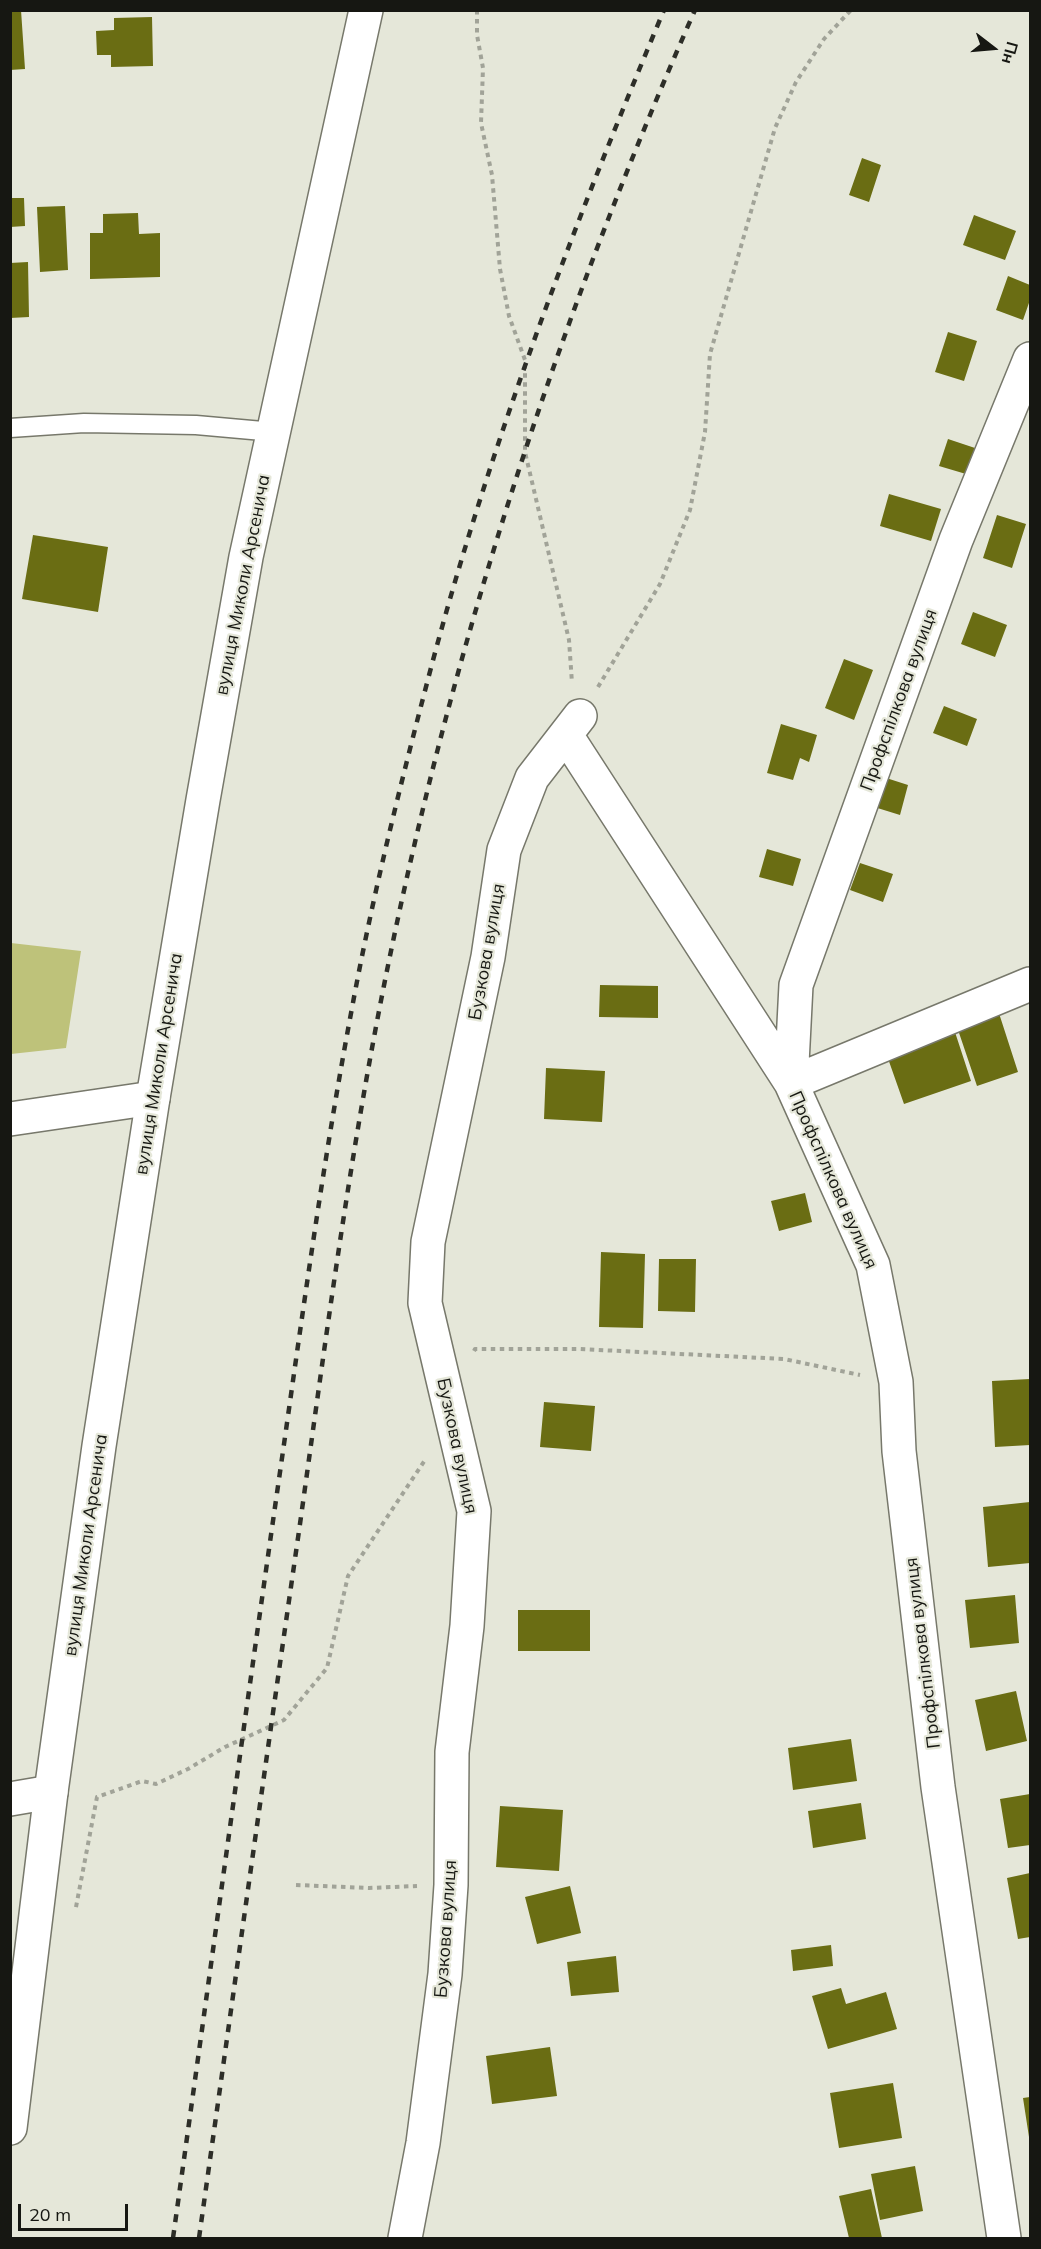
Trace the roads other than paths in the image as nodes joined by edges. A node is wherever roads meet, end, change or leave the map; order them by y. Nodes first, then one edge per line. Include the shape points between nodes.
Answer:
1 (366, 10) edge
2 (1030, 359) edge
3 (10, 428) edge
4 (274, 432) junction
5 (573, 726) joint
6 (1030, 984) edge
7 (791, 1083) junction
8 (153, 1098) junction
9 (10, 1119) edge
10 (51, 1792) junction
11 (10, 1799) edge
12 (10, 2128) edge
13 (405, 2238) edge
14 (1004, 2238) edge

1 - 4 street, вулиця Миколи Арсенича
2 - 7 street, Профспілкова вулиця via 956,540 796,985
3 - 4 lane via 84,423 196,425
4 - 8 street, вулиця Миколи Арсенича via 246,557
5 - 7 street, Профспілкова вулиця
5 - 13 street, Бузкова вулиця via 532,778 504,850 488,957 428,1242 425,1303 474,1511 467,1626 452,1752 451,1886 445,1974 423,2143
6 - 7 street
7 - 14 street, Профспілкова вулиця via 873,1265 896,1382 899,1451 938,1787
8 - 9 street
8 - 10 street, вулиця Миколи Арсенича
10 - 11 street
10 - 12 street, вулиця Миколи Арсенича

